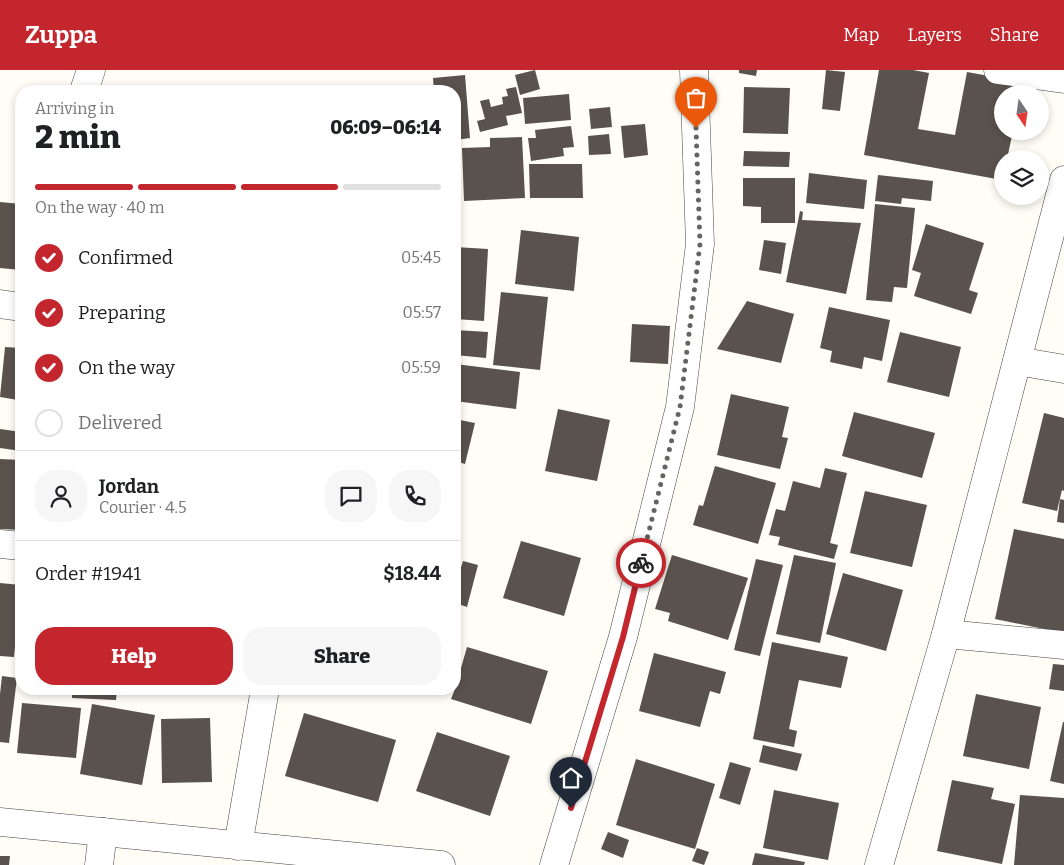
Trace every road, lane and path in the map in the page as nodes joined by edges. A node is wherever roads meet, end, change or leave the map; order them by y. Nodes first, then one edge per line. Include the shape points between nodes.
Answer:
1 (91, 70) edge
2 (694, 70) edge
3 (998, 70) edge
4 (1064, 79) edge
5 (86, 85) edge
6 (1064, 180) edge
7 (0, 304) edge
8 (15, 306) edge
9 (1017, 360) junction
10 (1064, 369) edge
11 (0, 544) edge
12 (15, 545) edge
13 (946, 634) junction
14 (1064, 644) edge
15 (264, 695) edge
16 (0, 822) edge
17 (103, 832) junction
18 (238, 846) junction
19 (99, 865) edge
20 (441, 865) edge
21 (554, 865) edge
22 (878, 865) edge

1 - 5 street
2 - 21 street via 700,244 680,407 623,637
3 - 4 street
6 - 9 street
7 - 8 street
9 - 10 street
9 - 13 street
11 - 12 street
13 - 14 street
13 - 22 street
15 - 18 street
16 - 17 street
17 - 18 street
17 - 19 street
18 - 20 street

